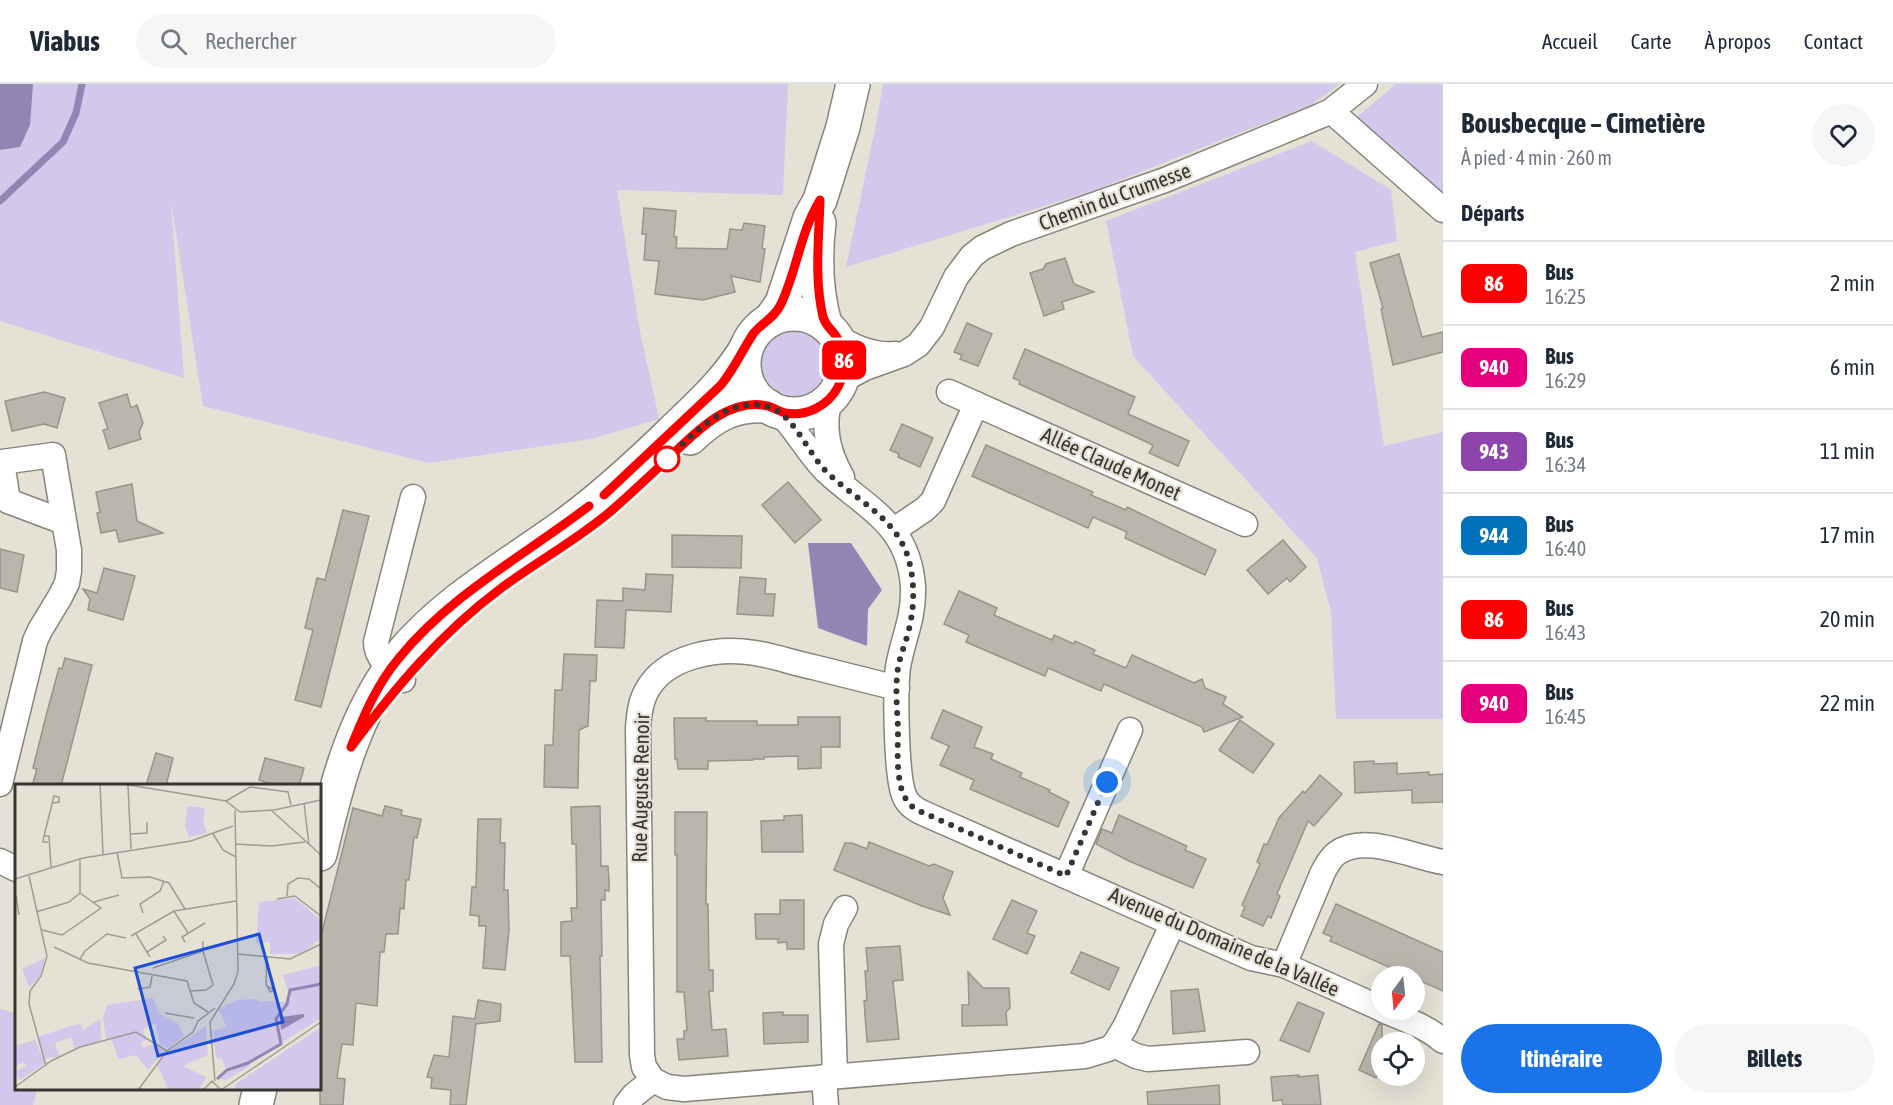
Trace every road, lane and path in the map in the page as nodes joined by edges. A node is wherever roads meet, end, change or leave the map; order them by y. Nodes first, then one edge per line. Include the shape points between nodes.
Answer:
1 (853, 84) edge
2 (1365, 84) edge
3 (1332, 111) junction
4 (820, 200) junction
5 (1443, 210) edge
6 (771, 319) junction
7 (831, 330) junction
8 (747, 347) junction
9 (904, 354) junction
10 (949, 392) dead end
11 (834, 393) junction
12 (976, 404) junction
13 (773, 408) junction
14 (851, 491) junction
15 (413, 497) dead end
16 (64, 522) dead end
17 (1245, 524) dead end
18 (894, 530) junction
19 (397, 675) junction
20 (897, 688) junction
21 (1130, 730) dead end
22 (0, 784) edge
23 (321, 850) edge
24 (0, 861) edge
25 (1443, 862) edge
26 (15, 868) edge
27 (1066, 876) junction
28 (845, 908) dead end
29 (1173, 923) junction
30 (1284, 965) junction
31 (1371, 1004) edge
32 (1407, 1020) edge
33 (1443, 1041) edge
34 (1114, 1045) junction
35 (1247, 1052) dead end
36 (830, 1076) junction
37 (652, 1080) junction
38 (260, 1090) edge
39 (256, 1105) edge
40 (626, 1105) edge
41 (826, 1105) edge

1 - 4 street
2 - 3 street, Chemin du Crumesse
3 - 5 street
3 - 9 street, Chemin du Crumesse via 1175,176 982,248 956,277 925,337
4 - 6 street via 810,218 782,303
4 - 7 street via 820,298
6 - 7 street via 799,314 813,317
6 - 8 street via 754,334
7 - 9 street via 851,344 878,354
7 - 11 street via 843,349 844,364
8 - 13 street via 746,377 752,390
8 - 19 street via 721,385 630,472 457,602 414,640
9 - 11 street, Chemin du Crumesse via 850,376
10 - 12 street, Allée Claude Monet
11 - 13 street via 805,412 791,414
11 - 14 street, Avenue du Domaine de la Vallée via 826,420 829,448
12 - 17 street, Allée Claude Monet
12 - 18 street via 933,501
13 - 14 street, Avenue du Domaine de la Vallée via 825,470
13 - 19 street via 745,405 720,415 611,511 476,607
14 - 18 street, Avenue du Domaine de la Vallée
15 - 19 street via 376,642 381,659
16 - 22 street via 70,562 67,583 35,641
18 - 20 street, Avenue du Domaine de la Vallée via 910,563 913,597
19 - 23 street via 367,708 337,784
20 - 27 street, Avenue du Domaine de la Vallée via 899,777 909,805
20 - 37 street, Rue Auguste Renoir via 734,651 687,658 649,686 642,700 638,728 642,1054
21 - 27 street
24 - 26 street
25 - 30 street via 1372,845 1337,852 1323,872
27 - 29 street, Avenue du Domaine de la Vallée
28 - 36 street via 831,944
29 - 30 street, Avenue du Domaine de la Vallée via 1256,960
29 - 34 street
30 - 31 street, Avenue du Domaine de la Vallée
32 - 33 street, Avenue du Domaine de la Vallée
34 - 35 street via 1148,1059
34 - 36 street via 1085,1056
36 - 37 street via 678,1089
36 - 41 street
37 - 40 street
38 - 39 street

